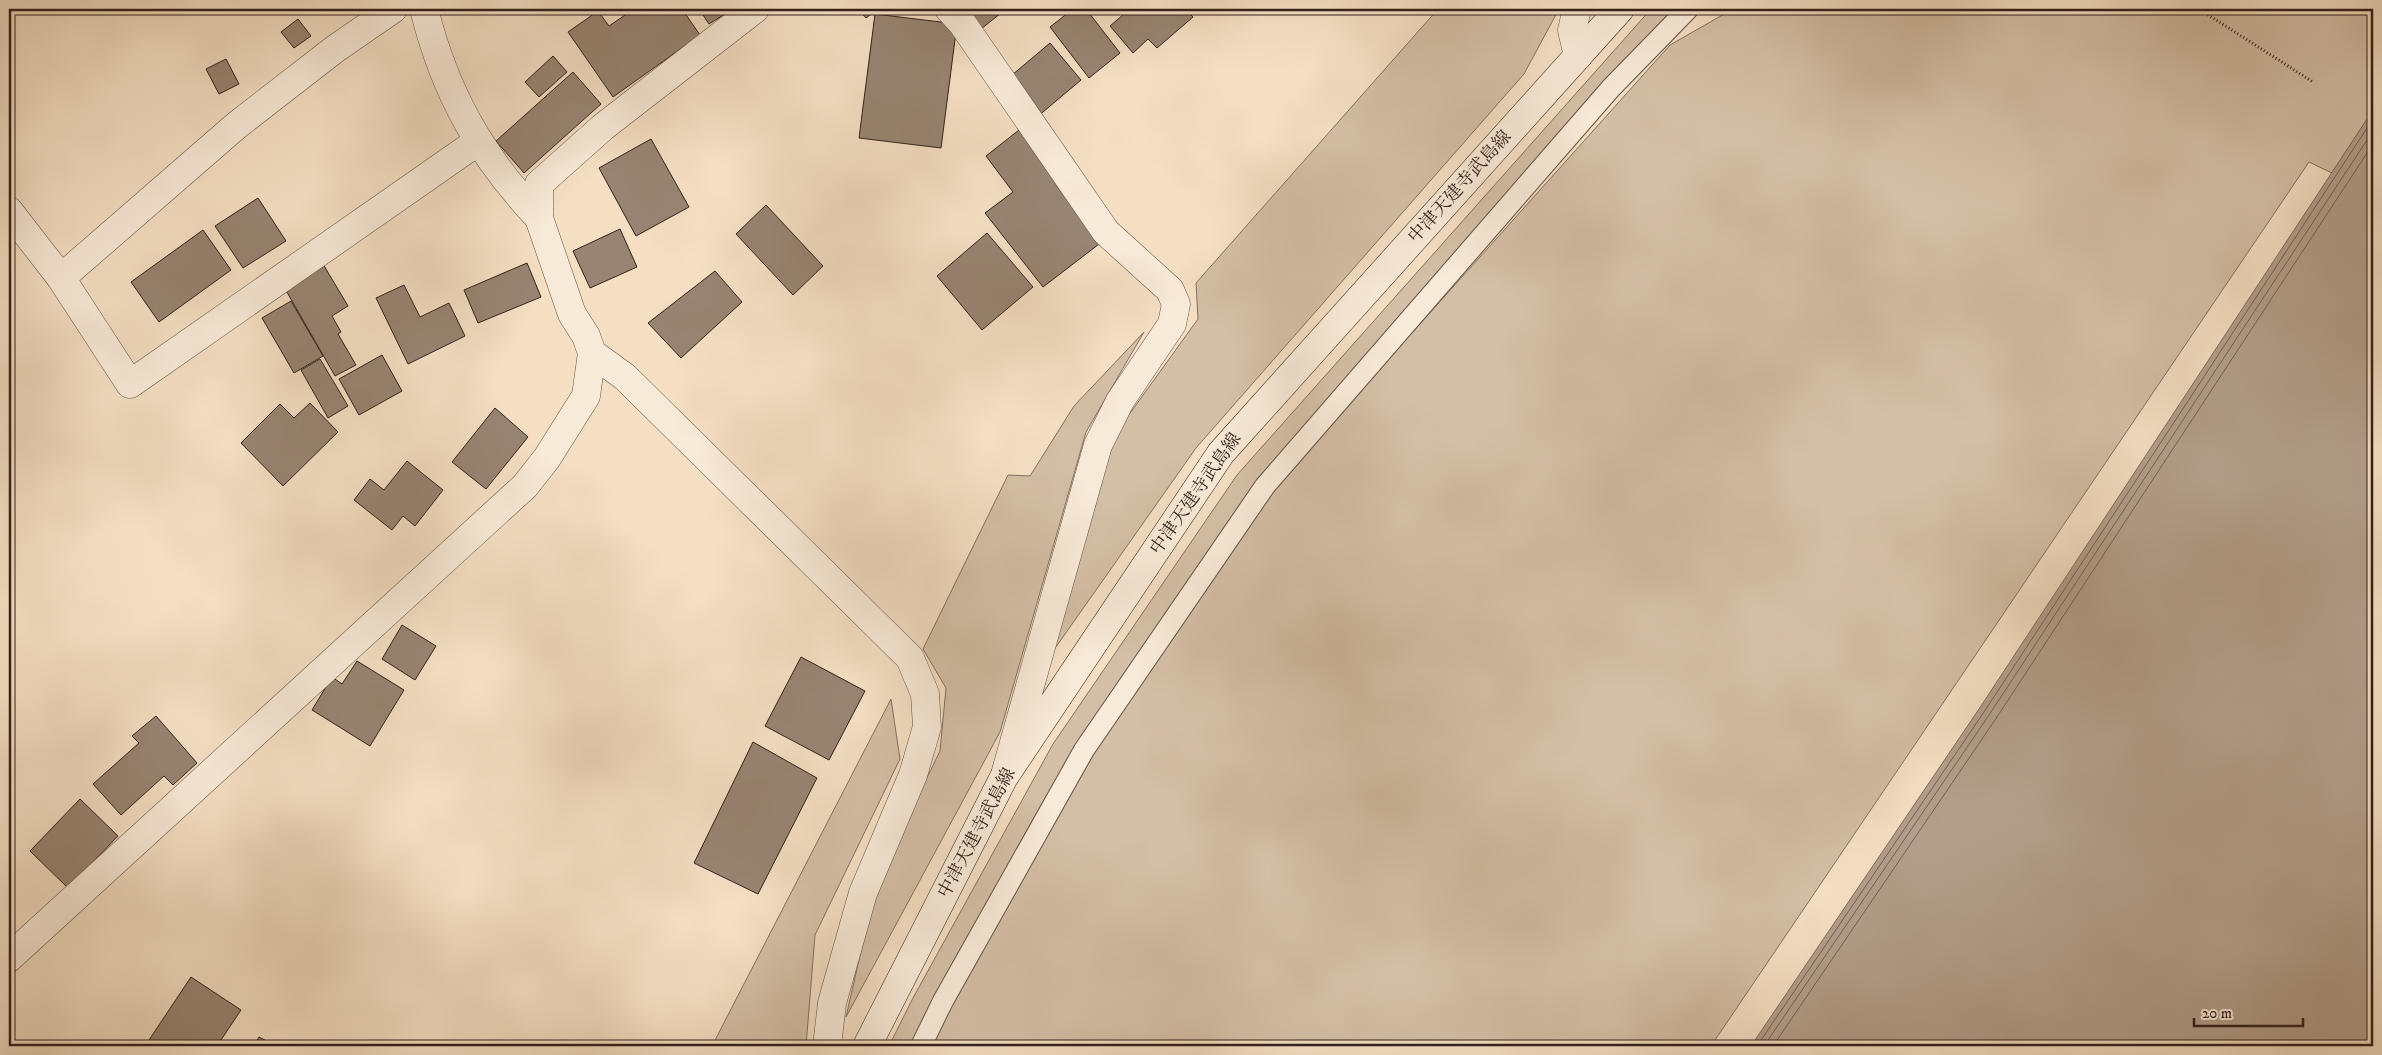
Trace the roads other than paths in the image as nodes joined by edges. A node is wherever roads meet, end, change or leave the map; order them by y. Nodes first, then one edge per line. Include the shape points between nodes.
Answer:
1 (392, 9) edge
2 (424, 9) edge
3 (756, 9) edge
4 (950, 9) edge
5 (1577, 9) edge
6 (1620, 9) edge
7 (1688, 9) edge
8 (1578, 56) junction
9 (477, 142) junction
10 (9, 211) edge
11 (539, 218) junction
12 (61, 278) junction
13 (592, 353) junction
14 (1004, 777) junction
15 (9, 958) edge
16 (827, 1046) edge
17 (867, 1046) edge
18 (921, 1046) edge

1 - 12 street via 237,125
2 - 9 street via 458,108
3 - 11 street via 603,127 538,184
4 - 14 street via 1106,232 1170,290 1176,304 1172,324 1120,401 1098,445
5 - 8 street via 1572,30
6 - 8 street, 中津天建寺武島線
7 - 18 lane via 1611,88 1265,486 1084,750
8 - 14 street, 中津天建寺武島線 via 1221,453
9 - 11 street
9 - 12 street via 130,384
10 - 12 street
11 - 13 street via 572,314
13 - 15 street via 586,396 547,458 525,486
13 - 16 street via 625,377 910,658 925,694 927,727 913,774 862,893 832,1003
14 - 17 street, 中津天建寺武島線

